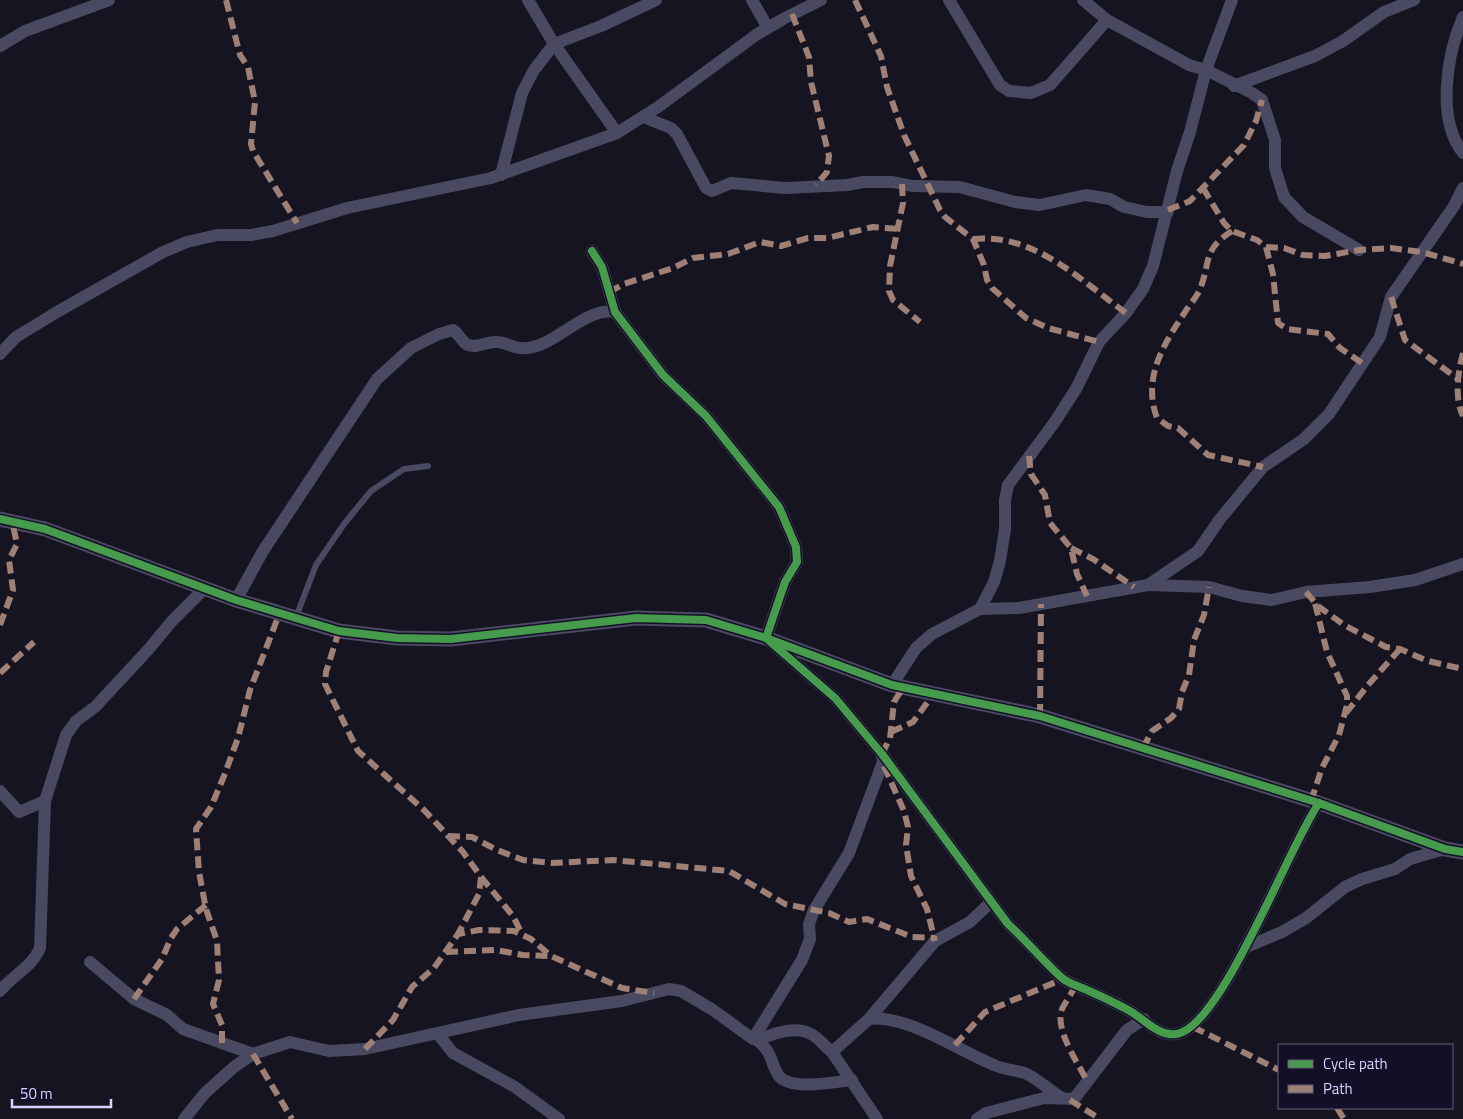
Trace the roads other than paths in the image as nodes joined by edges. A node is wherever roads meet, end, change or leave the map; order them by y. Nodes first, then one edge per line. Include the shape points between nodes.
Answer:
1 (109, 0) edge
2 (528, 0) edge
3 (656, 0) edge
4 (752, 0) edge
5 (821, 0) edge
6 (949, 0) edge
7 (1083, 0) edge
8 (1232, 0) edge
9 (1414, 0) edge
10 (1463, 17) edge
11 (1107, 20) junction
12 (768, 28) junction
13 (554, 44) junction
14 (0, 46) edge
15 (1206, 70) junction
16 (1234, 86) junction
17 (643, 117) junction
18 (618, 133) junction
19 (1463, 153) edge
20 (501, 175) junction
21 (1463, 188) edge
22 (1168, 212) junction
23 (1359, 250) dead end
24 (592, 251) dead end
25 (615, 312) junction
26 (0, 354) edge
27 (428, 466) dead end
28 (0, 519) edge
29 (1463, 564) edge
30 (1148, 585) junction
31 (205, 588) junction
32 (236, 600) junction
33 (980, 609) junction
34 (296, 617) junction
35 (766, 638) junction
36 (892, 685) junction
37 (882, 754) junction
38 (0, 791) edge
39 (45, 801) junction
40 (1319, 803) junction
41 (1445, 848) junction
42 (1463, 852) edge
43 (991, 902) junction
44 (1244, 948) junction
45 (90, 962) dead end
46 (0, 991) edge
47 (1144, 1019) junction
48 (869, 1020) junction
49 (438, 1034) junction
50 (755, 1040) junction
51 (832, 1052) junction
52 (253, 1054) junction
53 (852, 1080) junction
54 (1062, 1098) junction
55 (184, 1119) edge
56 (559, 1119) edge
57 (877, 1119) edge
58 (977, 1119) edge

1 - 14 street via 25,30
2 - 13 street
3 - 13 street
4 - 12 street
5 - 12 street
6 - 11 street via 1000,85 1009,91 1031,93 1050,85
7 - 11 street
8 - 15 street
9 - 16 street via 1384,12 1315,56
10 - 19 street via 1449,56 1448,90 1449,125
11 - 15 street via 1189,65
12 - 17 street
13 - 18 street
13 - 20 street via 534,70 522,93
15 - 16 street
15 - 22 street via 1176,171
16 - 23 street via 1262,100 1274,140 1275,168 1290,206
17 - 18 street
17 - 22 street via 671,128 677,134 706,188 712,191 730,184 785,188 893,182 912,186 960,187 1015,202 1040,205 1086,195 1110,199 1124,207 1147,212
18 - 20 street
20 - 26 street via 347,208 274,231 186,242 57,312 16,337
21 - 30 street via 1391,297 1380,337 1328,414 1304,439 1264,467 1198,550
22 - 33 street via 1154,266 1142,289 1126,313 1099,342 1076,390 1008,485 1000,561 994,582
24 - 25 street via 602,266
25 - 32 street via 600,313 544,344 526,349 494,341 470,346 453,330 411,348 377,379 263,551
25 - 35 street via 676,389 706,416 779,507 786,521 796,547 797,562 785,582
27 - 34 lane via 404,469 371,491 316,565
28 - 31 street via 46,529
29 - 30 street via 1415,580 1306,592 1272,600 1209,587
30 - 33 street via 1019,608
31 - 32 street
31 - 39 street via 95,707 76,721 66,735
32 - 34 street
33 - 36 street via 932,634 916,648
34 - 35 street via 340,631 397,638 451,639 636,618 706,620
35 - 36 street
35 - 37 street via 835,698
36 - 40 street via 1040,716
37 - 43 street
37 - 50 street via 860,828 849,853 814,910 810,939 802,960
38 - 39 street via 19,812
39 - 46 street via 40,948 34,960
40 - 41 street
40 - 44 street via 1306,820
41 - 42 street
41 - 44 street via 1345,887 1306,918
43 - 47 street via 1008,924 1063,979
43 - 48 street via 970,922 935,941
44 - 47 street via 1217,998 1193,1026 1177,1034 1168,1034 1160,1032
45 - 52 street via 134,999 167,1015 183,1028
47 - 54 street via 1127,1030 1079,1095 1074,1099
48 - 51 street
48 - 54 street via 892,1021 927,1032 994,1066 1026,1074
49 - 50 street via 519,1015 622,1001 669,989 681,991
49 - 52 street via 365,1049 330,1051 290,1042
49 - 56 street via 452,1053 515,1087
50 - 51 street via 782,1031 811,1033
50 - 53 street via 769,1052 780,1077 790,1083 809,1085
51 - 53 street
52 - 55 street via 205,1093
53 - 57 street
54 - 58 street via 1012,1104 986,1112

